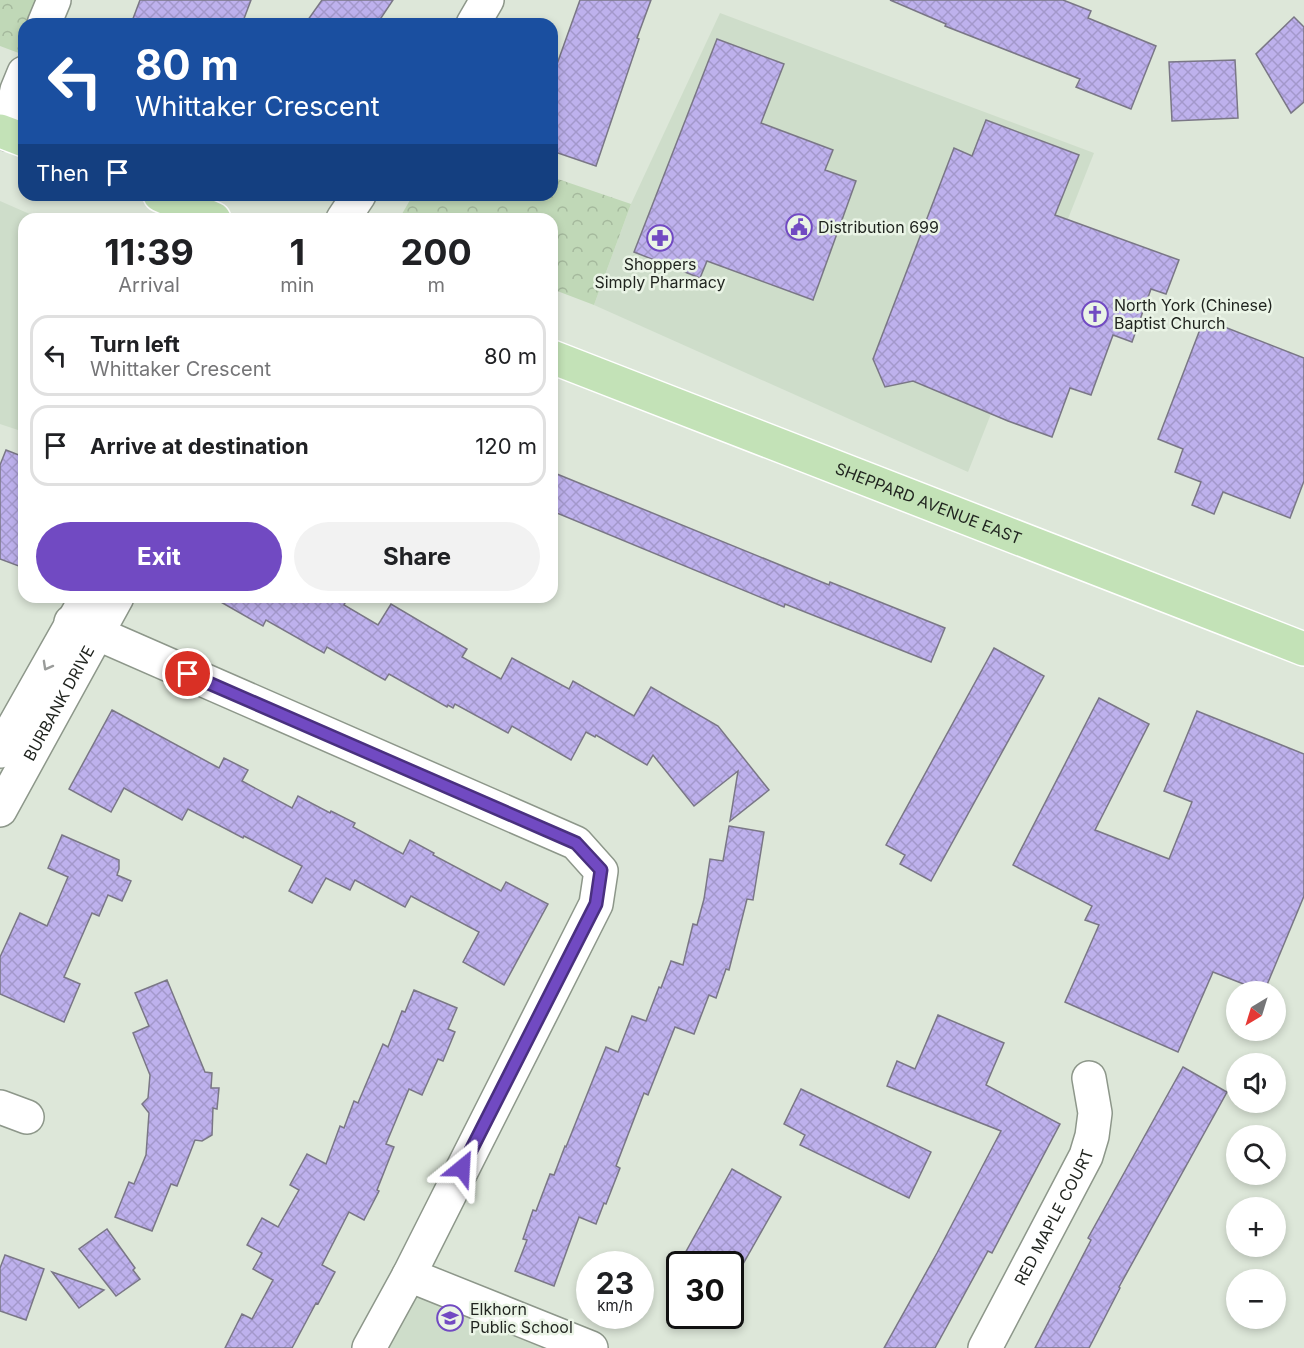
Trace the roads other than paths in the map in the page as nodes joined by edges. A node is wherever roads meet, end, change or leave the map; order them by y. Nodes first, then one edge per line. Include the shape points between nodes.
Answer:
1 (54, 0) edge
2 (487, 0) edge
3 (46, 18) edge
4 (476, 18) edge
5 (18, 88) edge
6 (11, 135) edge
7 (174, 201) edge
8 (200, 213) edge
9 (558, 359) edge
10 (108, 603) edge
11 (85, 618) edge
12 (1304, 649) edge
13 (0, 751) edge
14 (0, 810) edge
15 (1089, 1078) dead end
16 (409, 1275) junction
17 (369, 1348) edge
18 (591, 1348) edge
19 (985, 1348) edge

1 - 3 street
2 - 4 street
5 - 6 street
7 - 8 main road
9 - 12 main road, SHEPPARD AVENUE EAST
10 - 11 street, BURBANK DRIVE
11 -> 13 street, BURBANK DRIVE
11 - 14 street, BURBANK DRIVE
11 - 16 street via 576,843 601,870 596,904
15 - 19 street, RED MAPLE COURT via 1095,1113 1086,1156
16 - 17 street
16 - 18 street

